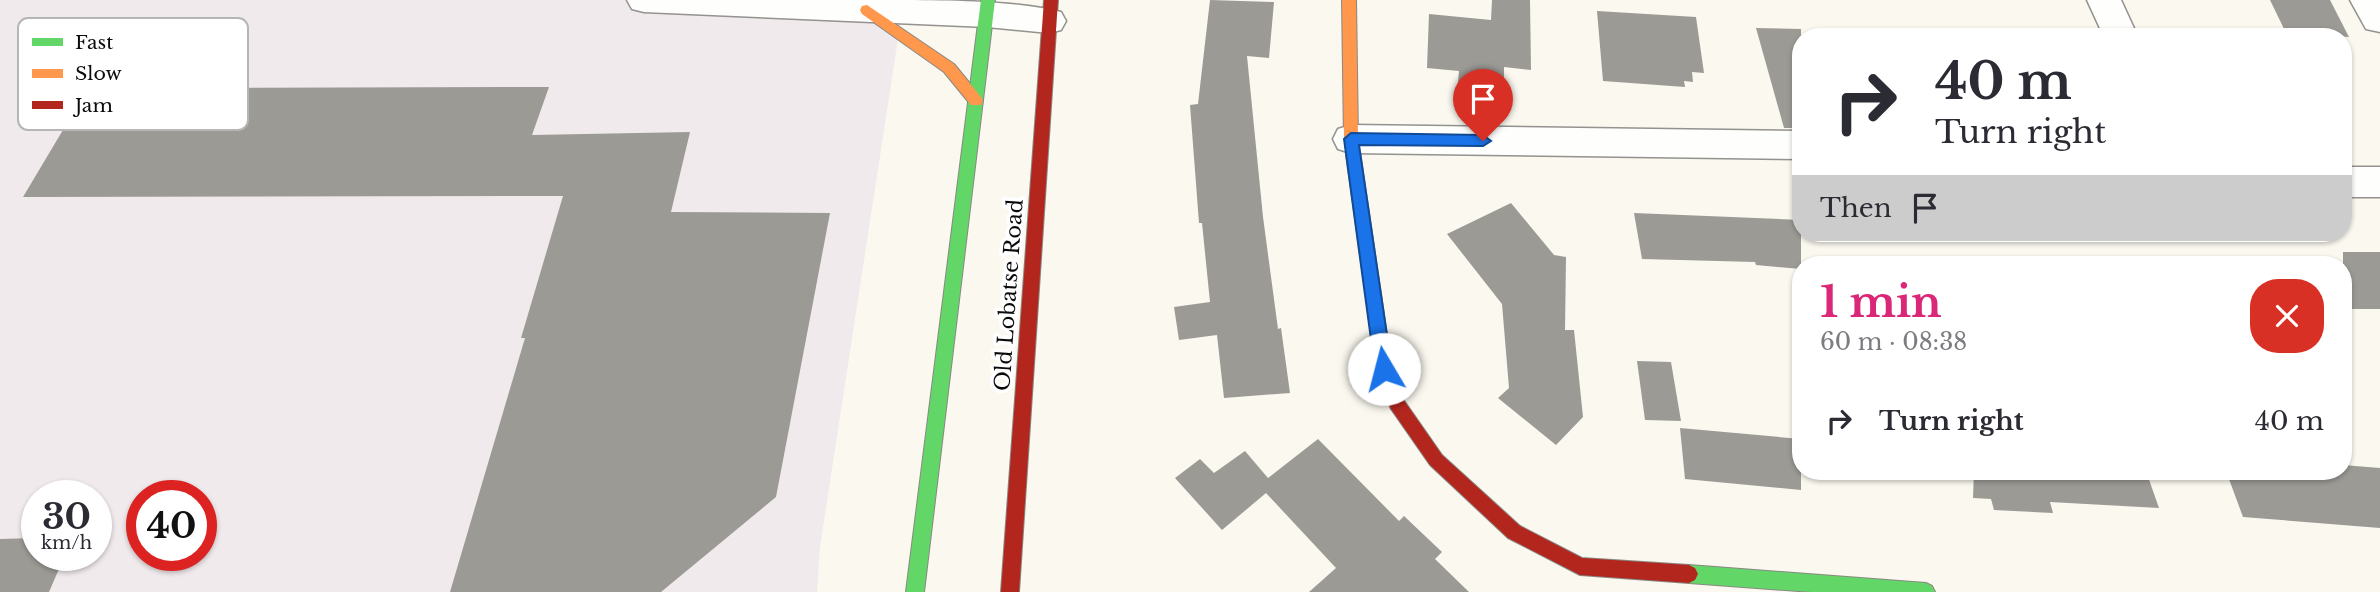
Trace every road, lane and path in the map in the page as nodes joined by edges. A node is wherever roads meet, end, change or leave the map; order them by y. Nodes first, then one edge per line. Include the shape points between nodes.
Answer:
1 (644, 0) edge
2 (900, 0) edge
3 (1349, 0) edge
4 (2104, 0) edge
5 (987, 8) edge
6 (867, 10) junction
7 (1050, 10) edge
8 (2117, 28) edge
9 (976, 101) junction
10 (1351, 139) junction
11 (1792, 145) edge
12 (2352, 181) edge
13 (2380, 182) edge
14 (915, 592) edge
15 (1010, 592) edge
16 (1926, 592) edge

1 - 6 street
2 - 6 main road
3 - 10 main road
4 - 8 street
5 - 6 street
5 - 7 street
5 - 9 main road
6 - 9 main road via 949,68
7 - 15 main road, Old Lobatse Road
9 - 14 main road
10 - 11 street
10 - 16 main road via 1384,369 1399,408 1436,460 1514,532 1580,566
12 - 13 street

